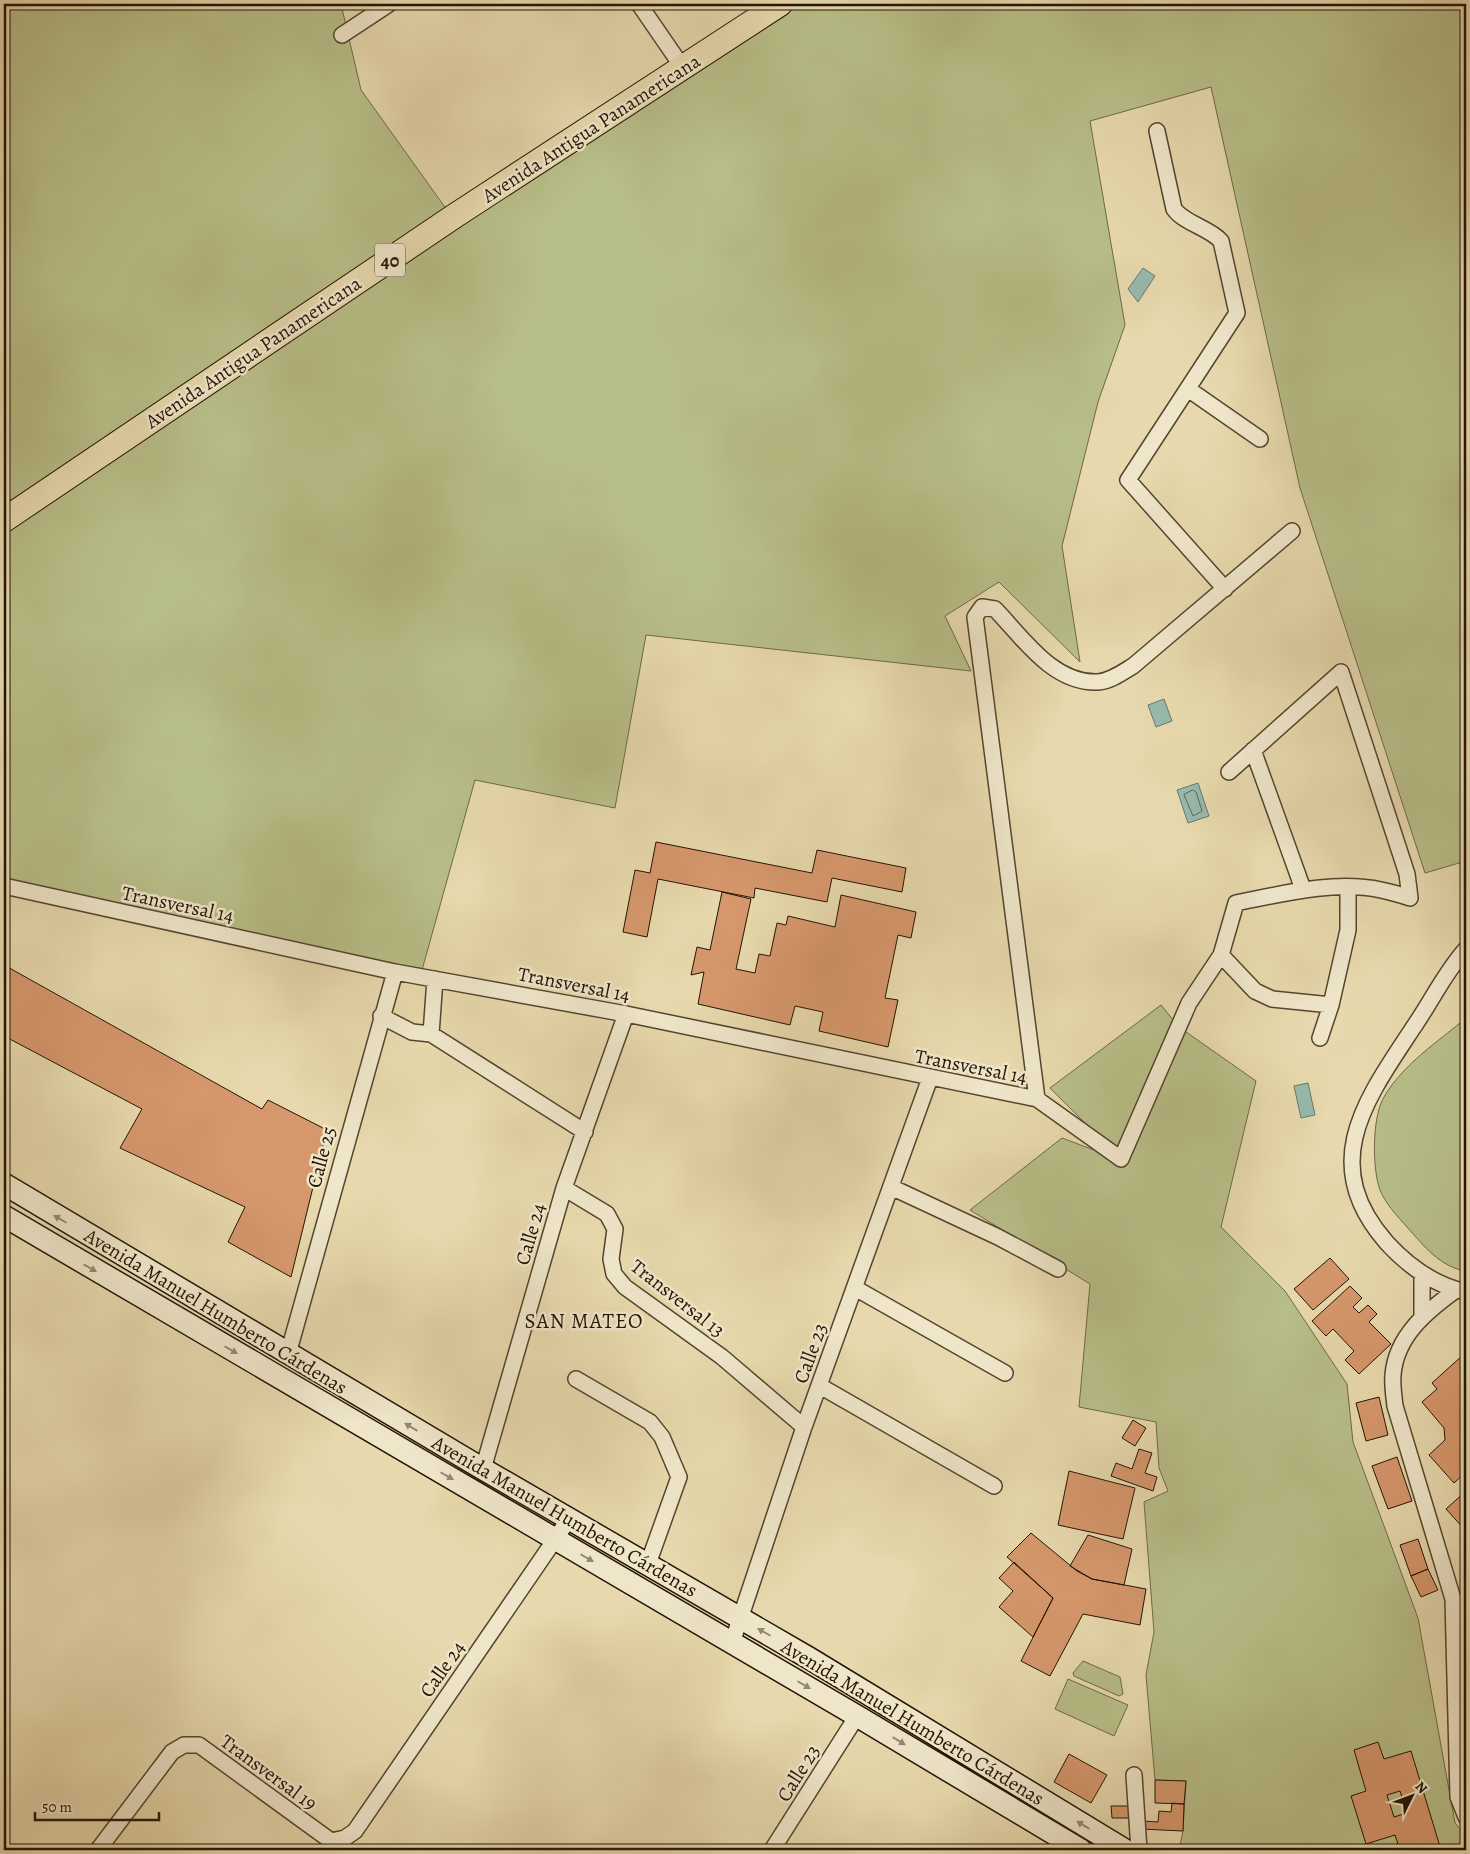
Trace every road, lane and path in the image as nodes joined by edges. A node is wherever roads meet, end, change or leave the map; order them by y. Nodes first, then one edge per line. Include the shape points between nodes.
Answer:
1 (389, 4) edge
2 (639, 4) edge
3 (780, 4) edge
4 (342, 35) dead end
5 (682, 68) junction
6 (1157, 131) dead end
7 (1188, 389) junction
8 (1260, 439) dead end
9 (4, 520) edge
10 (1292, 531) dead end
11 (1225, 589) junction
12 (1253, 750) junction
13 (1229, 772) dead end
14 (4, 886) edge
15 (1348, 888) junction
16 (1303, 889) junction
17 (1466, 949) edge
18 (1221, 955) junction
19 (395, 972) junction
20 (435, 979) junction
21 (1331, 1005) junction
22 (626, 1014) junction
23 (381, 1016) junction
24 (431, 1034) junction
25 (1320, 1038) dead end
26 (930, 1078) junction
27 (1037, 1099) junction
28 (585, 1132) junction
29 (4, 1184) edge
30 (891, 1187) junction
31 (564, 1188) junction
32 (4, 1216) edge
33 (1058, 1269) dead end
34 (1422, 1273) junction
35 (855, 1288) junction
36 (1461, 1291) edge
37 (1422, 1315) junction
38 (288, 1354) junction
39 (1005, 1373) dead end
40 (576, 1379) dead end
41 (820, 1386) junction
42 (804, 1427) junction
43 (483, 1469) junction
44 (994, 1486) dead end
45 (569, 1519) junction
46 (556, 1540) junction
47 (648, 1564) junction
48 (740, 1618) junction
49 (732, 1643) junction
50 (857, 1716) junction
51 (1134, 1775) dead end
52 (1466, 1816) edge
53 (344, 1838) joint
54 (98, 1850) edge
55 (772, 1850) edge
56 (1081, 1850) edge
57 (1125, 1850) edge
58 (1139, 1850) edge

1 - 4 street
2 - 5 street
3 - 5 main road, Avenida Antigua Panamericana / 40
5 - 9 main road, Avenida Antigua Panamericana / 40 via 456,215
6 - 7 street via 1174,209 1221,241 1237,313
7 - 8 street
7 - 11 street via 1128,480
10 - 11 street
11 - 27 street via 1134,666 1099,682 1076,679 1050,668 995,609 982,607 975,617
12 - 13 street
12 - 15 street via 1341,672 1406,874 1410,898 1379,889
12 - 16 street
14 - 19 street, Transversal 14
15 - 16 street
15 - 21 street via 1348,930
16 - 18 street via 1236,903
17 - 34 street via 1374,1086 1360,1120 1351,1157 1353,1184 1375,1228 1405,1262
18 - 21 street via 1255,990 1272,999
18 - 27 street, Transversal 14 via 1189,1003 1121,1159
19 - 20 street, Transversal 14
19 - 23 street, Calle 25
20 - 22 street, Transversal 14
20 - 24 street
21 - 25 street
22 - 26 street, Transversal 14
22 - 28 street, Calle 24
23 - 24 street via 412,1032
23 - 38 street, Calle 25
24 - 28 street
26 - 27 street, Transversal 14
26 - 30 street, Calle 23
28 - 31 street, Calle 24
38 -> 29 main road, Avenida Manuel Humberto Cárdenas
30 - 33 street
30 - 35 street, Calle 23
31 - 42 street, Transversal 13 via 607,1214 615,1229 611,1259 614,1274 625,1287 722,1357
31 - 43 street, Calle 24
32 -> 46 main road, Avenida Manuel Humberto Cárdenas
34 - 36 street
34 - 37 street
35 - 39 street
35 - 41 street, Calle 23
36 - 37 street
37 - 52 street via 1402,1344 1392,1374 1395,1406 1453,1599 1458,1797
43 -> 38 main road, Avenida Manuel Humberto Cárdenas
40 - 47 street via 650,1422 662,1437 679,1477
41 - 42 street, Calle 23
41 - 44 street
42 - 48 street, Calle 23
43 - 45 main road, Avenida Manuel Humberto Cárdenas
45 - 46 street, Calle 24
45 - 47 main road, Avenida Manuel Humberto Cárdenas
46 -> 49 main road, Avenida Manuel Humberto Cárdenas
46 - 53 street, Calle 24 via 355,1831
47 - 48 main road, Avenida Manuel Humberto Cárdenas
48 - 49 street, Calle 23
57 -> 48 main road, Avenida Manuel Humberto Cárdenas
49 -> 50 main road, Avenida Manuel Humberto Cárdenas
50 - 55 street, Calle 23
50 -> 56 main road, Avenida Manuel Humberto Cárdenas
51 - 58 street
53 - 54 street, Transversal 19 via 331,1841 199,1745 184,1745 172,1752

